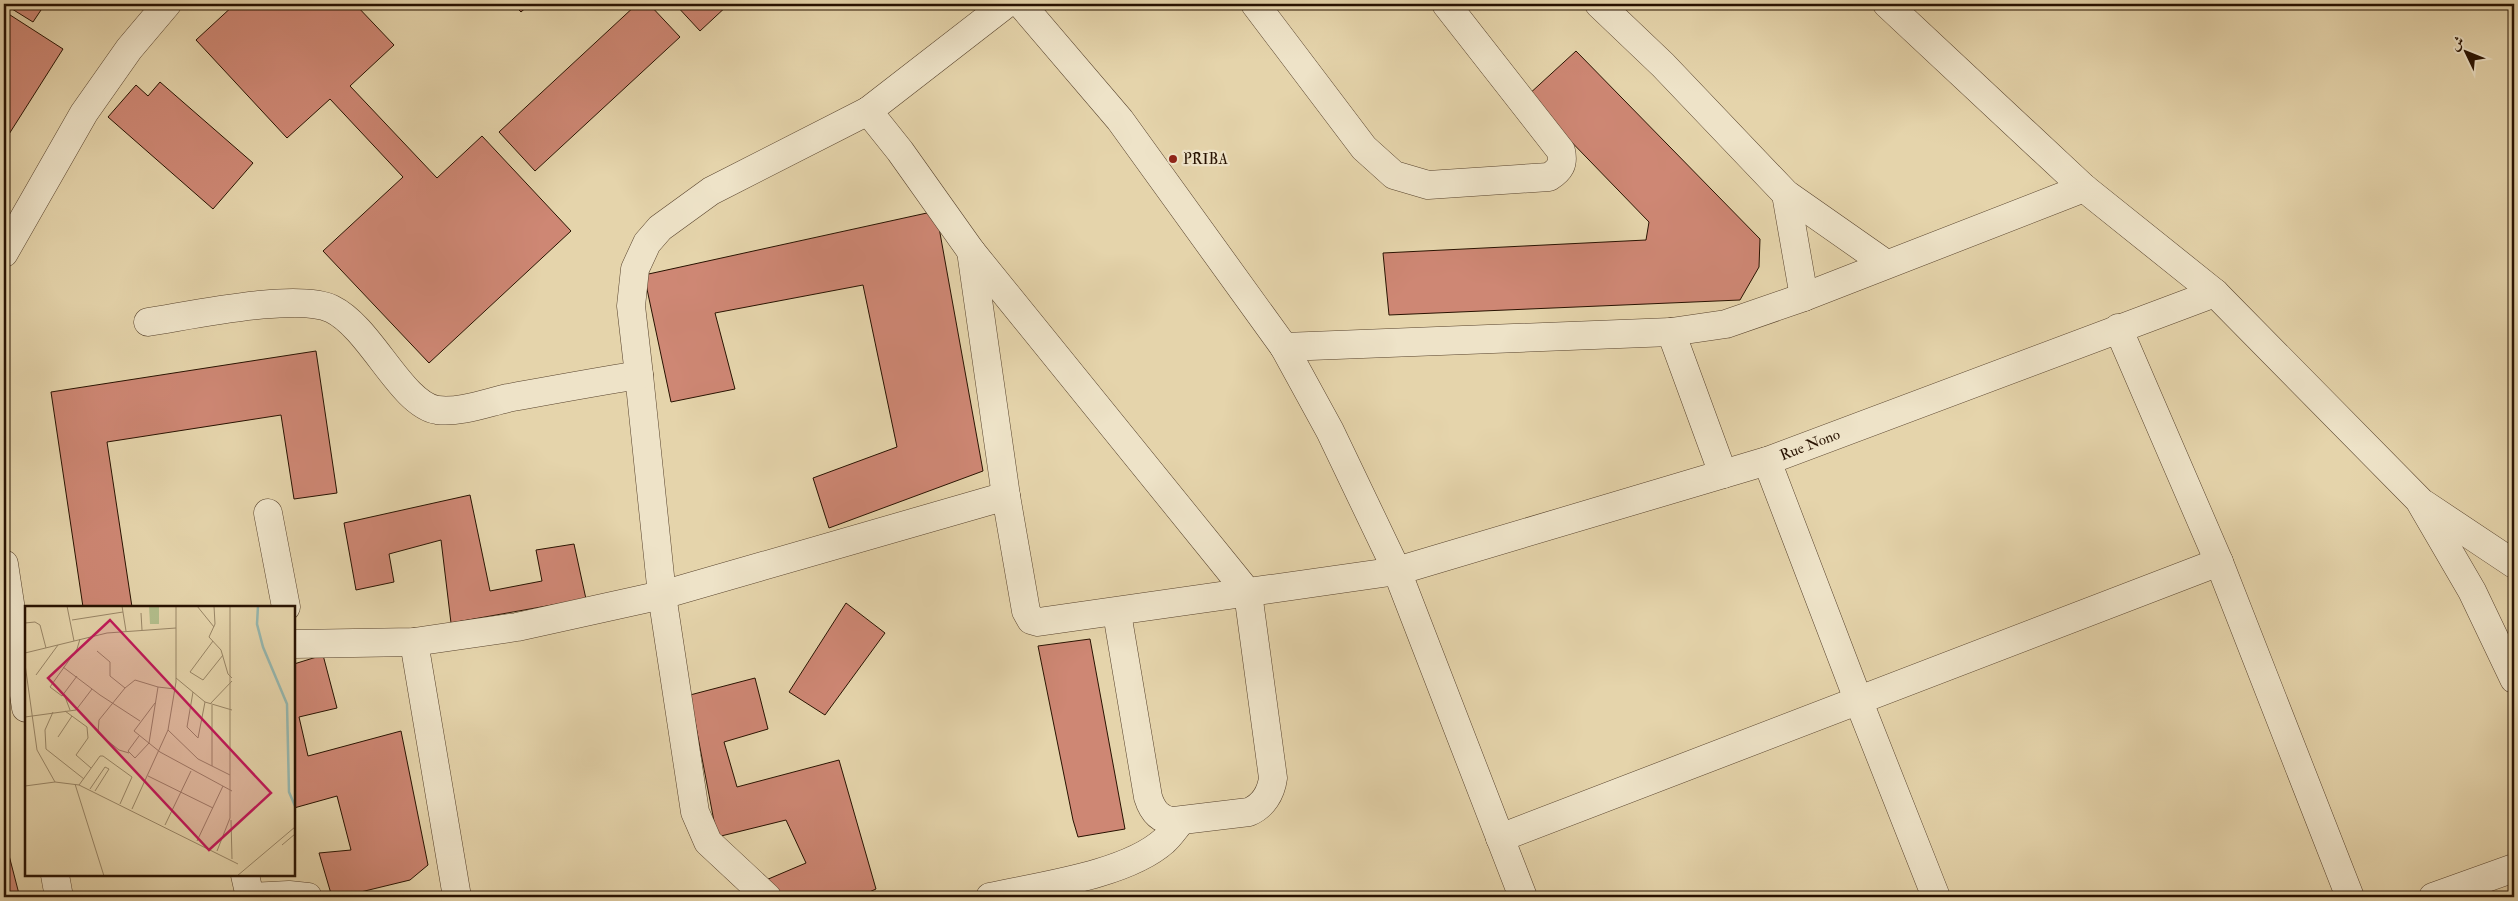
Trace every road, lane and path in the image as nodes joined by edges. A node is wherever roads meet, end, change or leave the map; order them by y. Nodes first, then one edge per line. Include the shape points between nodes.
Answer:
1 (167, 4) edge
2 (1006, 4) edge
3 (1021, 4) edge
4 (1255, 4) edge
5 (1446, 4) edge
6 (1599, 4) edge
7 (1887, 4) edge
8 (868, 111) junction
9 (2084, 188) junction
10 (1786, 194) junction
11 (971, 251) junction
12 (4, 253) edge
13 (1886, 264) junction
14 (2215, 293) junction
15 (1804, 297) junction
16 (148, 322) dead end
17 (2118, 328) junction
18 (1671, 332) junction
19 (1284, 347) junction
20 (639, 375) junction
21 (1768, 461) junction
22 (1723, 474) junction
23 (1006, 496) junction
24 (2419, 500) junction
25 (268, 514) dead end
26 (2220, 562) junction
27 (4, 564) edge
28 (2514, 564) edge
29 (1397, 571) junction
30 (1248, 593) junction
31 (662, 595) junction
32 (286, 606) edge
33 (1117, 612) junction
34 (414, 642) junction
35 (295, 644) edge
36 (2514, 679) edge
37 (25, 698) edge
38 (1859, 702) junction
39 (1181, 821) junction
40 (1500, 838) junction
41 (2514, 868) edge
42 (55, 876) edge
43 (245, 876) edge
44 (59, 897) edge
45 (308, 897) edge
46 (457, 897) edge
47 (767, 897) edge
48 (990, 897) edge
49 (1522, 897) edge
50 (1936, 897) edge
51 (2350, 897) edge
52 (2434, 897) edge

1 - 12 street via 129,49 84,113
2 - 8 street
3 - 19 street via 1120,120
4 - 5 street via 1364,148 1394,175 1428,185 1549,177 1561,166 1561,151
6 - 10 street via 1670,72
7 - 9 street
8 - 11 street
8 - 20 street via 711,192 660,228 647,243 635,269 631,306
9 - 13 street
9 - 14 street
10 - 13 street
10 - 15 street
11 - 23 street
11 - 30 street
13 - 15 street
14 - 17 street, Rue Nono
14 - 24 street
15 - 18 street via 1726,324
16 - 20 street via 283,302 332,308 353,324 380,353 405,389 420,403 437,410 459,409
17 - 21 street, Rue Nono
17 - 26 street
18 - 19 street
18 - 22 street
19 - 29 street via 1330,431
20 - 31 street
21 - 22 street, Rue Nono
21 - 38 street
22 - 29 street, Rue Nono
23 - 31 street
23 - 33 street, Rue Nono via 1026,611 1031,620 1038,622
24 - 28 street
24 - 36 street via 2472,591
25 - 32 street
26 - 38 street
26 - 51 street
27 - 37 street
29 - 30 street, Rue Nono
29 - 40 street
30 - 33 street, Rue Nono
30 - 39 street via 1272,787 1257,809 1249,812
31 - 34 street via 517,627
31 - 47 street via 695,812 701,829 717,853
33 - 39 street via 1150,804 1166,820
34 - 35 street
34 - 46 street
38 - 40 street
38 - 50 street
39 - 48 street via 1164,841 1135,860 1086,876
40 - 49 street
41 - 52 street
42 - 44 street
43 - 45 street via 250,897

